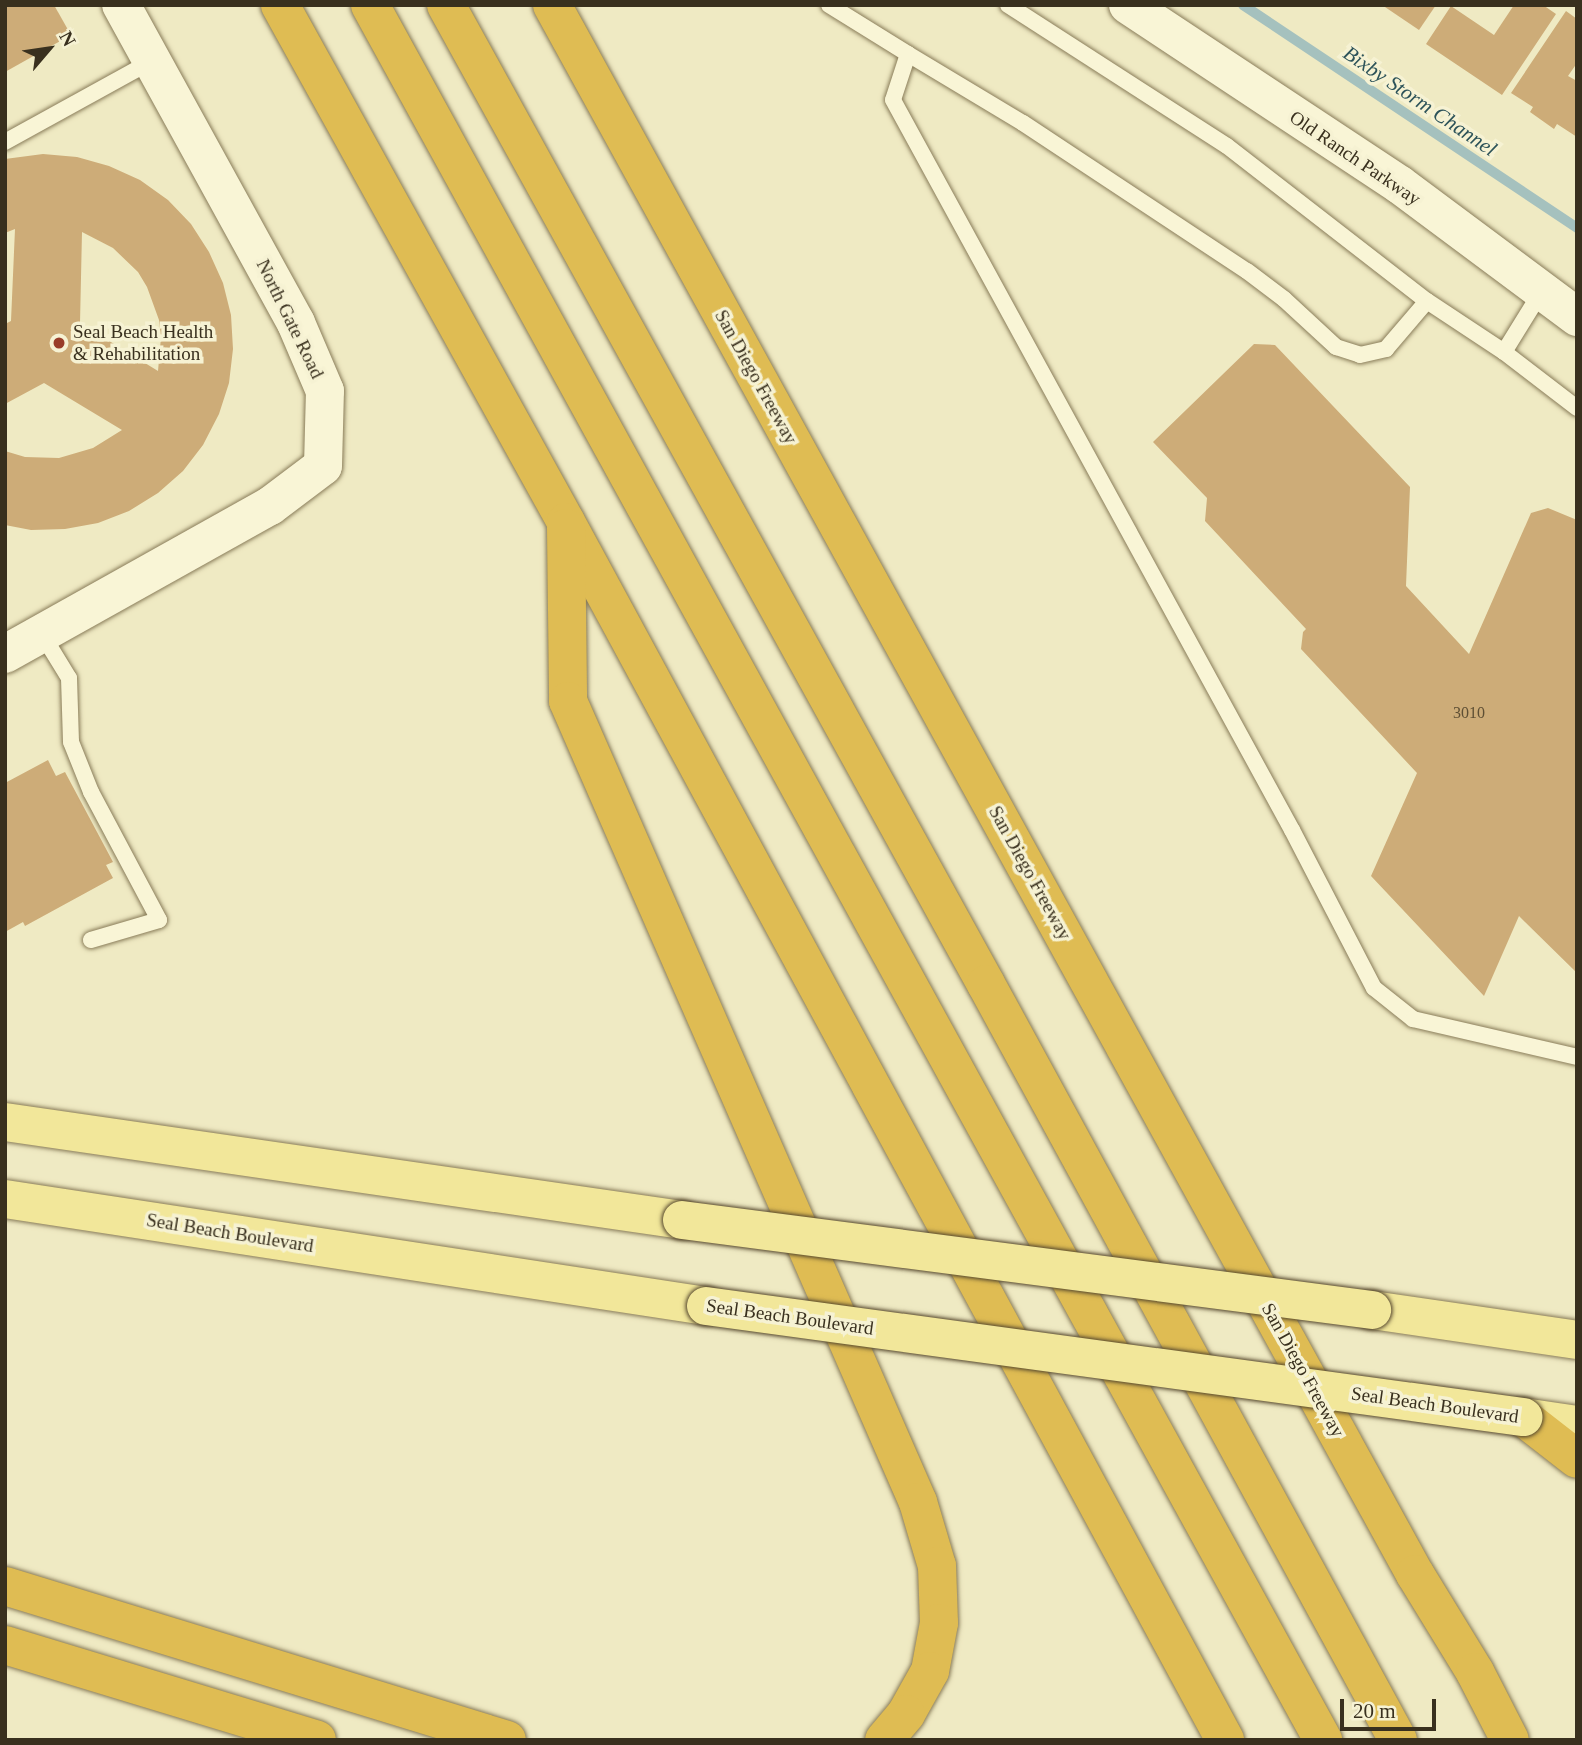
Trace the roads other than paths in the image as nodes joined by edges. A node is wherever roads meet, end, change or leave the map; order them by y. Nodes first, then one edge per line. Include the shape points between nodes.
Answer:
1 (121, 5) edge
2 (280, 5) edge
3 (370, 5) edge
4 (446, 5) edge
5 (552, 5) edge
6 (829, 5) edge
7 (1008, 5) edge
8 (1128, 5) edge
9 (908, 54) junction
10 (152, 61) junction
11 (5, 142) edge
12 (1541, 292) junction
13 (1427, 301) junction
14 (1577, 317) edge
15 (1504, 352) junction
16 (1577, 408) edge
17 (566, 522) junction
18 (42, 633) junction
19 (5, 654) edge
20 (91, 940) dead end
21 (1577, 1057) edge
22 (5, 1122) edge
23 (5, 1199) edge
24 (1577, 1340) edge
25 (1524, 1417) junction
26 (1577, 1425) edge
27 (1577, 1459) edge
28 (5, 1586) edge
29 (5, 1645) edge
30 (1475, 1672) junction
31 (317, 1740) edge
32 (507, 1740) edge
33 (884, 1740) edge
34 (1225, 1740) edge
35 (1324, 1740) edge
36 (1398, 1740) edge
37 (1510, 1740) edge
38 (1539, 1740) edge

1 - 10 street, North Gate Road
2 - 17 highway
3 - 35 highway
4 - 36 highway
5 - 30 highway, San Diego Freeway via 1408,1562
6 - 9 lane
7 - 13 lane via 1227,146
8 - 12 street, Old Ranch Parkway via 1400,185
9 - 13 lane via 1023,123 1247,271 1336,347 1360,355 1386,349
9 - 21 lane via 893,100 1374,988 1413,1019
10 - 11 lane
10 - 18 street, North Gate Road via 306,346 325,391 323,466 270,506
12 - 14 street, Old Ranch Parkway
12 - 15 lane
13 - 15 lane
15 - 16 lane
17 - 33 highway via 568,701 918,1502 937,1566 939,1623 930,1671 906,1714
17 - 34 highway
18 - 19 street, North Gate Road
18 - 20 lane via 69,678 71,742 91,792 159,920
22 - 24 main road, bridge via 681,1220
23 - 25 main road, Seal Beach Boulevard, bridge via 706,1306
25 - 26 main road, Seal Beach Boulevard
25 - 27 highway
28 - 32 highway
29 - 31 highway
30 - 37 highway, San Diego Freeway
30 - 38 highway

